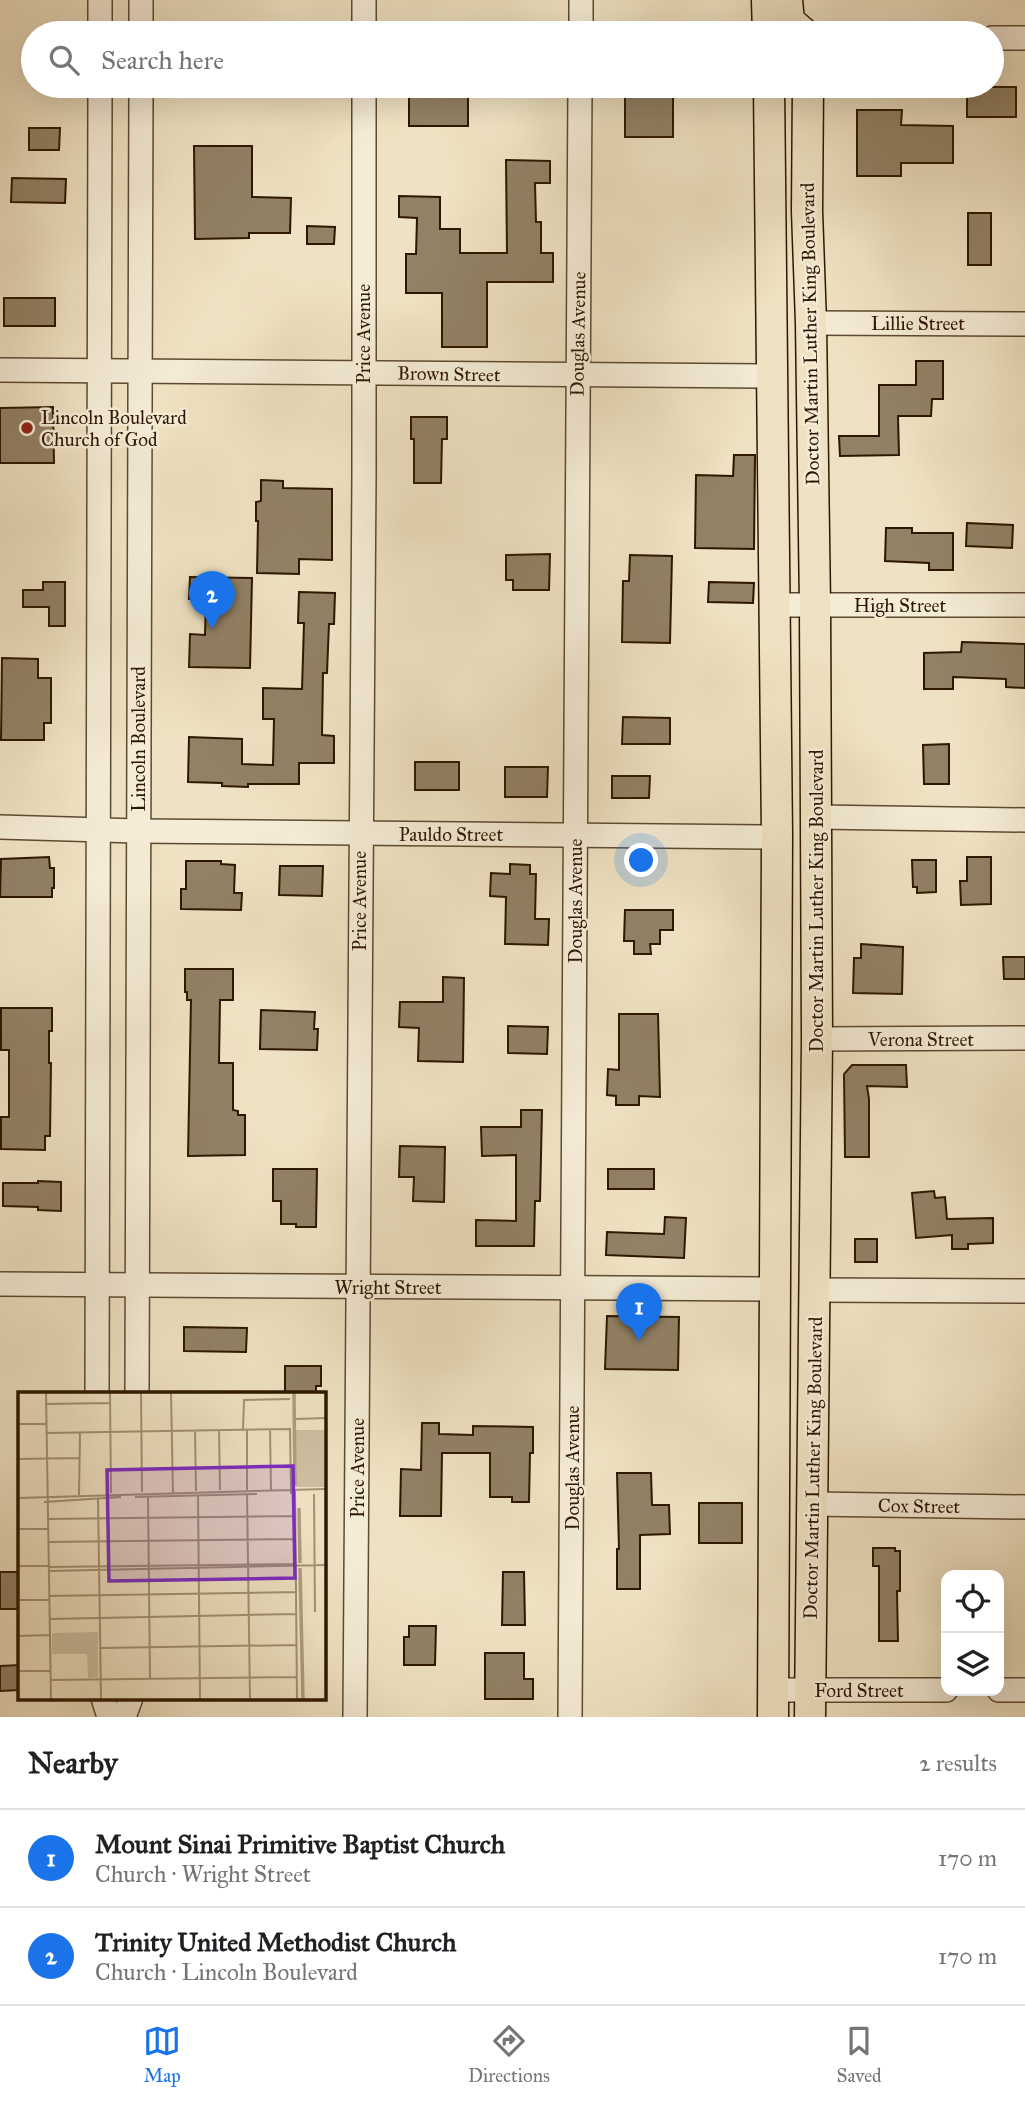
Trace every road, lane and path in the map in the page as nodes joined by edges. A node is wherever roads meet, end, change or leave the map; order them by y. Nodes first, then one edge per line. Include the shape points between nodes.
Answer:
1 (100, 0) edge
2 (141, 0) edge
3 (364, 0) edge
4 (581, 0) edge
5 (767, 0) edge
6 (787, 0) edge
7 (807, 0) edge
8 (100, 21) edge
9 (141, 21) edge
10 (364, 21) edge
11 (580, 21) edge
12 (768, 21) edge
13 (789, 21) edge
14 (806, 21) edge
15 (1004, 38) edge
16 (1025, 38) edge
17 (100, 98) edge
18 (141, 98) edge
19 (364, 98) edge
20 (580, 98) edge
21 (769, 98) edge
22 (789, 98) edge
23 (808, 98) edge
24 (807, 211) junction
25 (811, 323) junction
26 (1025, 324) edge
27 (0, 370) edge
28 (100, 371) junction
29 (140, 371) junction
30 (363, 374) junction
31 (577, 376) junction
32 (772, 376) junction
33 (775, 605) junction
34 (1025, 605) edge
35 (815, 606) junction
36 (817, 817) junction
37 (1025, 820) edge
38 (0, 827) edge
39 (99, 831) junction
40 (137, 831) junction
41 (360, 834) junction
42 (575, 834) junction
43 (777, 837) junction
44 (776, 878) junction
45 (1025, 1038) edge
46 (817, 1039) junction
47 (0, 1284) edge
48 (97, 1285) junction
49 (136, 1285) junction
50 (358, 1287) junction
51 (573, 1288) junction
52 (775, 1289) junction
53 (815, 1290) junction
54 (1025, 1292) edge
55 (814, 1328) junction
56 (97, 1392) edge
57 (137, 1392) edge
58 (812, 1504) junction
59 (1025, 1507) edge
60 (1004, 1690) edge
61 (1025, 1690) edge
62 (941, 1691) edge
63 (104, 1700) edge
64 (130, 1700) edge
65 (773, 1703) edge
66 (811, 1704) edge
67 (109, 1717) edge
68 (124, 1717) edge
69 (355, 1717) edge
70 (570, 1717) edge

1 - 8 street
2 - 9 street
3 - 10 street
4 - 11 street
5 - 12 main road
6 - 13 main road
7 - 14 main road
15 - 16 street
17 - 28 street, Lincoln Boulevard
18 - 29 street, Lincoln Boulevard
19 - 30 street, Price Avenue
20 - 31 street, Douglas Avenue
21 - 32 main road, Doctor Martin Luther King Boulevard
22 - 24 main road via 795,194
23 - 24 main road, Doctor Martin Luther King Boulevard
24 - 25 main road, Doctor Martin Luther King Boulevard
25 - 26 street, Lillie Street
25 - 35 main road, Doctor Martin Luther King Boulevard
27 - 28 street, Brown Street
28 - 29 street, Brown Street
28 - 39 street, Lincoln Boulevard
29 - 30 street, Brown Street
29 - 40 street, Lincoln Boulevard
30 - 31 street, Brown Street
30 - 41 street, Price Avenue
31 - 32 street, Brown Street
31 - 42 street, Douglas Avenue
32 - 33 main road, Doctor Martin Luther King Boulevard
33 - 35 street, High Street
33 - 43 main road, Doctor Martin Luther King Boulevard
34 - 35 street, High Street
35 - 36 main road, Doctor Martin Luther King Boulevard
36 - 37 street
36 - 46 main road, Doctor Martin Luther King Boulevard
38 - 39 street, Pauldo Street
39 - 40 street, Pauldo Street
39 - 48 street, Lincoln Boulevard
40 - 41 street, Pauldo Street
40 - 49 street, Lincoln Boulevard
41 - 42 street, Pauldo Street
41 - 50 street, Price Avenue
42 - 43 street, Pauldo Street
42 - 51 street, Douglas Avenue
43 - 44 main road, Doctor Martin Luther King Boulevard
44 - 46 main road via 794,925 800,1024
44 - 52 main road, Doctor Martin Luther King Boulevard
45 - 46 street, Verona Street
46 - 53 main road, Doctor Martin Luther King Boulevard
47 - 48 street, Wright Street
48 - 49 street, Wright Street
48 - 56 street, Lincoln Boulevard
49 - 50 street, Wright Street
49 - 57 street, Lincoln Boulevard
50 - 51 street, Wright Street
50 - 69 street, Price Avenue
51 - 52 street, Wright Street
51 - 70 street, Douglas Avenue
52 - 55 main road via 796,1302
52 - 65 main road, Doctor Martin Luther King Boulevard
53 - 54 street
53 - 55 main road, Doctor Martin Luther King Boulevard
55 - 58 main road, Doctor Martin Luther King Boulevard
58 - 59 street, Cox Street
58 - 66 main road, Doctor Martin Luther King Boulevard
60 - 61 street
62 - 66 street, Ford Street
63 - 67 street
64 - 68 street
65 - 66 street, Ford Street

